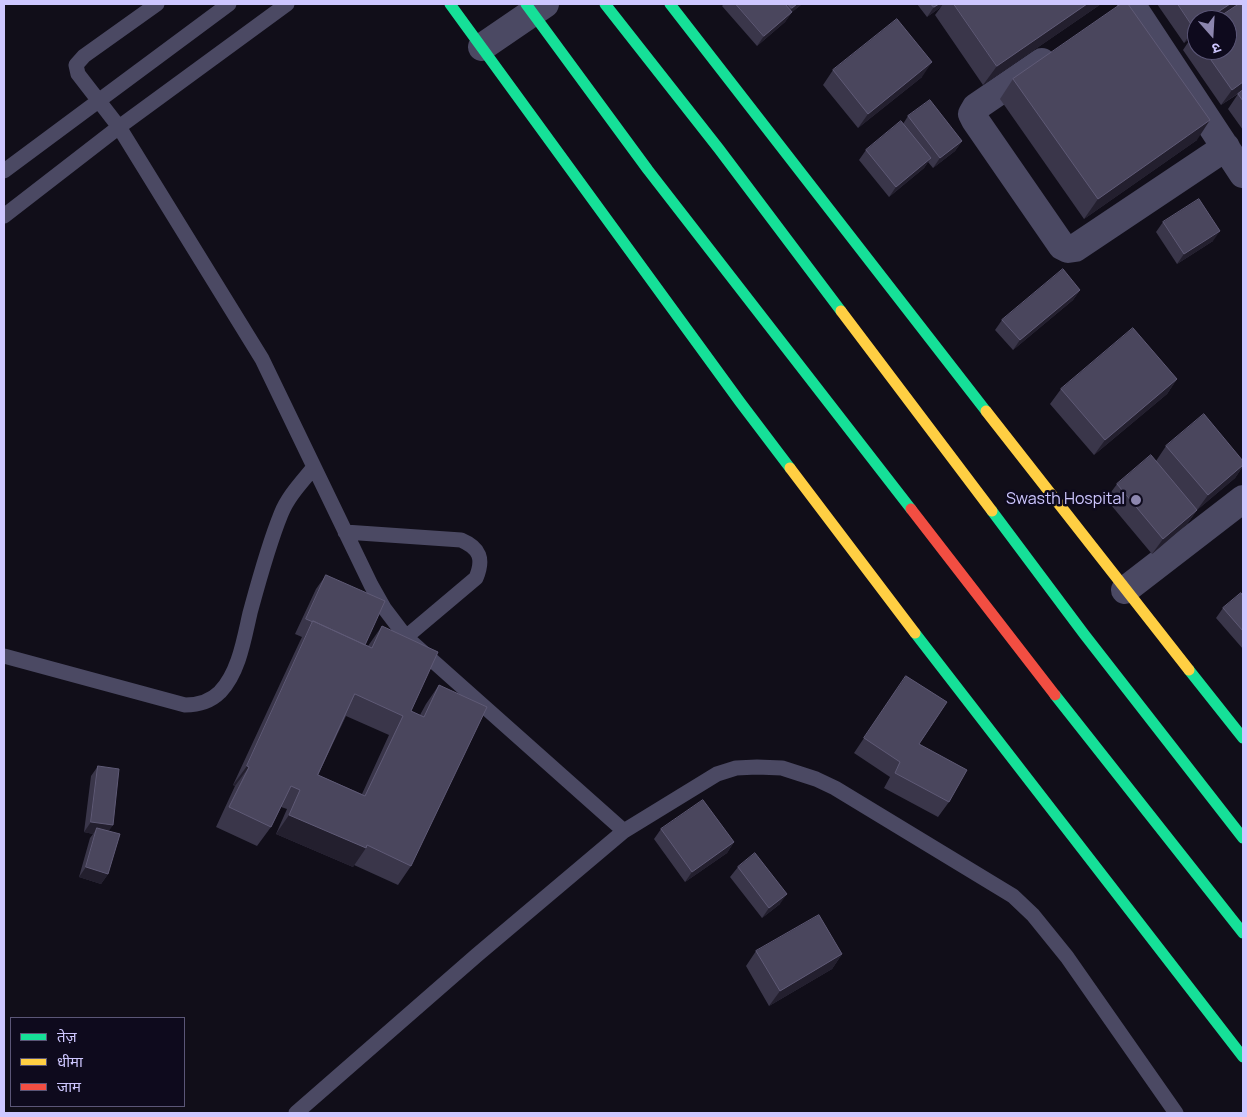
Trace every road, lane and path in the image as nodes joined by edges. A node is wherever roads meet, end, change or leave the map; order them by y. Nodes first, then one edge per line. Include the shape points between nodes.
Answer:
1 (157, 4) edge
2 (229, 4) edge
3 (287, 4) edge
4 (450, 4) edge
5 (605, 4) edge
6 (670, 4) edge
7 (534, 7) edge
8 (1123, 8) edge
9 (482, 47) junction
10 (1064, 48) edge
11 (97, 100) junction
12 (119, 128) junction
13 (1226, 147) junction
14 (4, 172) edge
15 (1243, 174) edge
16 (4, 216) edge
17 (314, 467) junction
18 (1243, 499) edge
19 (345, 532) junction
20 (1125, 590) junction
21 (406, 637) junction
22 (4, 656) edge
23 (1243, 738) edge
24 (624, 831) junction
25 (1243, 838) edge
26 (1243, 933) edge
27 (1243, 1057) edge
28 (296, 1113) edge
29 (1176, 1113) edge

1 - 11 lane via 76,65 78,74
2 - 11 lane
3 - 12 lane
4 - 9 street
5 - 25 street
6 - 20 street
7 - 9 street
7 - 26 street via 648,170
8 - 13 street
9 - 27 street via 746,410
10 - 13 street via 976,107 972,114 1062,246 1075,248
11 - 12 lane
11 - 14 lane
12 - 16 lane
12 - 17 lane via 262,360
13 - 15 street
17 - 19 lane
17 - 22 lane via 292,493 282,512 267,552 236,663 220,691 210,699 198,705 185,705
18 - 20 street
19 - 21 lane via 384,608
19 - 21 lane via 460,540 478,552 481,565 476,578
20 - 23 street
21 - 24 lane
24 - 28 lane
24 - 29 lane via 717,774 736,768 782,768 835,788 1013,896 1033,914 1067,957

